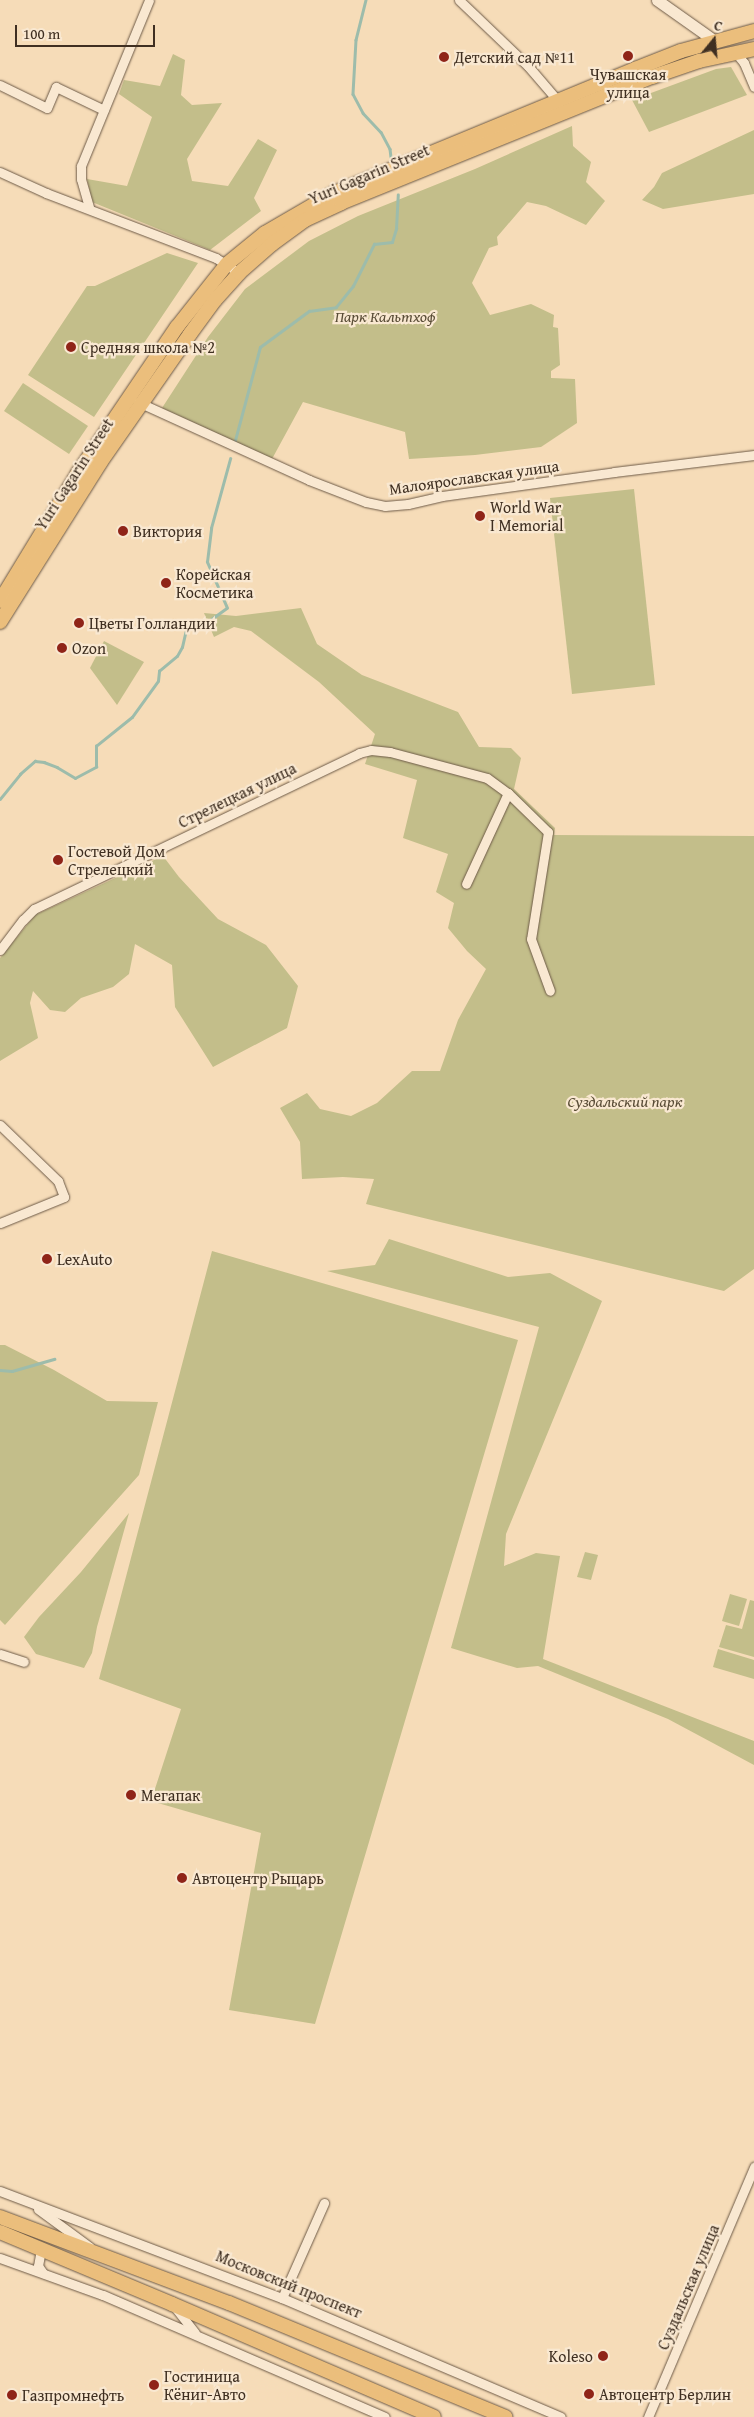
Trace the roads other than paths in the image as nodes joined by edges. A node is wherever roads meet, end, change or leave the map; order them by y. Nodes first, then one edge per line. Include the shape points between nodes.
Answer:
1 (149, 0) edge
2 (459, 0) edge
3 (658, 0) edge
4 (754, 31) edge
5 (715, 41) junction
6 (754, 49) edge
7 (736, 53) junction
8 (0, 85) edge
9 (754, 87) edge
10 (558, 101) junction
11 (104, 110) junction
12 (0, 172) edge
13 (88, 207) junction
14 (227, 264) junction
15 (239, 273) junction
16 (135, 400) junction
17 (754, 455) edge
18 (0, 602) edge
19 (0, 622) edge
20 (508, 793) junction
21 (466, 884) dead end
22 (0, 950) edge
23 (550, 991) dead end
24 (0, 1125) edge
25 (0, 1223) edge
26 (0, 1654) edge
27 (24, 1662) dead end
28 (754, 2168) edge
29 (0, 2191) edge
30 (30, 2202) junction
31 (324, 2203) dead end
32 (0, 2217) edge
33 (0, 2232) edge
34 (56, 2237) junction
35 (41, 2249) junction
36 (98, 2253) junction
37 (0, 2258) edge
38 (43, 2273) junction
39 (282, 2298) junction
40 (229, 2303) junction
41 (172, 2304) junction
42 (218, 2324) junction
43 (196, 2335) junction
44 (555, 2416) edge
45 (385, 2417) edge
46 (434, 2417) edge
47 (505, 2417) edge
48 (648, 2417) edge

1 - 11 street
2 - 10 street via 528,66
3 - 5 main road
4 - 5 main road, Yuri Gagarin Street
5 - 7 main road
5 - 10 main road, Yuri Gagarin Street via 669,55
6 - 7 main road, Yuri Gagarin Street
7 - 9 street
7 - 15 main road, Yuri Gagarin Street via 652,78 341,203 305,220
8 - 11 street via 47,108 56,87
10 - 14 main road, Yuri Gagarin Street via 334,193 264,233
11 - 13 street via 81,166
12 - 13 street via 46,193
13 - 14 street
14 - 15 street
14 - 16 main road, Yuri Gagarin Street via 176,327
15 - 16 main road, Yuri Gagarin Street
16 - 17 street, Малоярославская улица via 310,480 385,506
16 - 18 main road, Yuri Gagarin Street via 78,473
16 - 19 main road, Yuri Gagarin Street
20 - 21 street
20 - 22 street, Стрелецкая улица via 488,778 390,752 371,750 359,753 34,910
20 - 23 street, Стрелецкая улица via 548,832 531,939
24 - 25 street via 58,1181 64,1197
26 - 27 street
28 - 48 street, Суздальская улица
29 - 30 street, Московский проспект
30 - 36 street
30 - 39 street, Московский проспект
31 - 39 street
32 - 34 main road
33 - 35 main road
34 - 35 main road
34 - 36 main road
35 - 38 street via 38,2266
35 - 41 main road
36 - 40 main road
37 - 38 street
38 - 43 street
39 - 44 street, Московский проспект
40 - 42 main road via 231,2316 227,2322
40 - 47 main road
41 - 42 main road
41 - 43 street
42 - 46 main road
43 - 45 street

